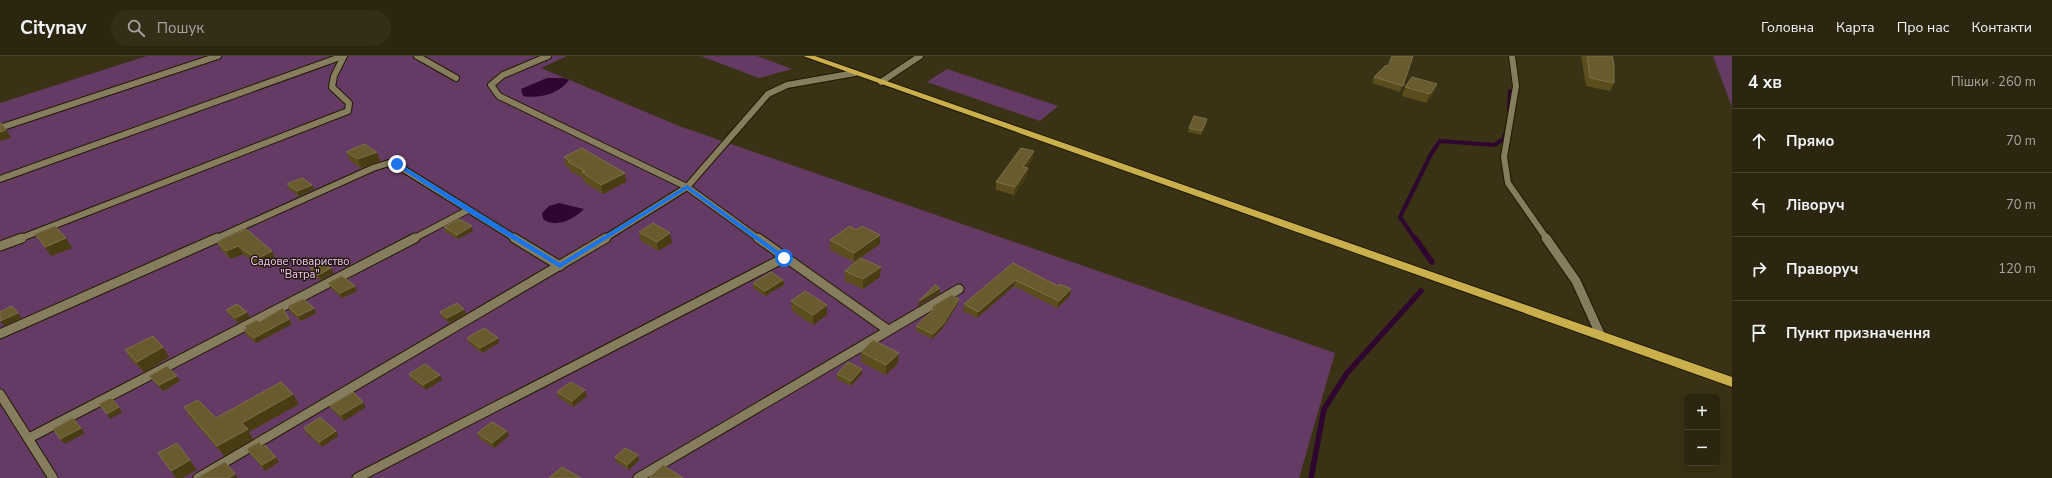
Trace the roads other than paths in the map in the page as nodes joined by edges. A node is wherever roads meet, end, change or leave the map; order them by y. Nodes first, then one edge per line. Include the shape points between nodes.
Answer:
1 (218, 56) edge
2 (344, 56) edge
3 (417, 56) edge
4 (548, 56) edge
5 (807, 56) edge
6 (920, 56) edge
7 (1512, 56) edge
8 (855, 73) junction
9 (456, 78) dead end
10 (881, 82) junction
11 (0, 128) edge
12 (0, 179) edge
13 (687, 187) junction
14 (468, 210) junction
15 (0, 246) edge
16 (784, 258) junction
17 (560, 266) junction
18 (959, 290) dead end
19 (888, 330) junction
20 (0, 334) edge
21 (1600, 334) junction
22 (1732, 382) edge
23 (0, 394) edge
24 (29, 438) junction
25 (53, 478) edge
26 (198, 478) edge
27 (357, 478) edge
28 (638, 478) edge

1 - 11 street
2 - 12 street
2 - 15 street via 334,76 332,88 349,103 348,111
3 - 9 street
4 - 13 street via 503,75 491,85 499,96
5 - 8 highway
6 - 10 street
7 - 21 street via 1516,86 1504,157 1508,183 1576,281
8 - 10 highway
8 - 13 street via 787,85 768,94
10 - 21 highway
13 - 16 street
13 - 17 street
14 - 17 street
14 - 20 street via 392,162 373,168
14 - 24 street
16 - 19 street
16 - 27 street
17 - 26 street
18 - 19 street
19 - 28 street
21 - 22 highway
23 - 24 street
24 - 25 street

